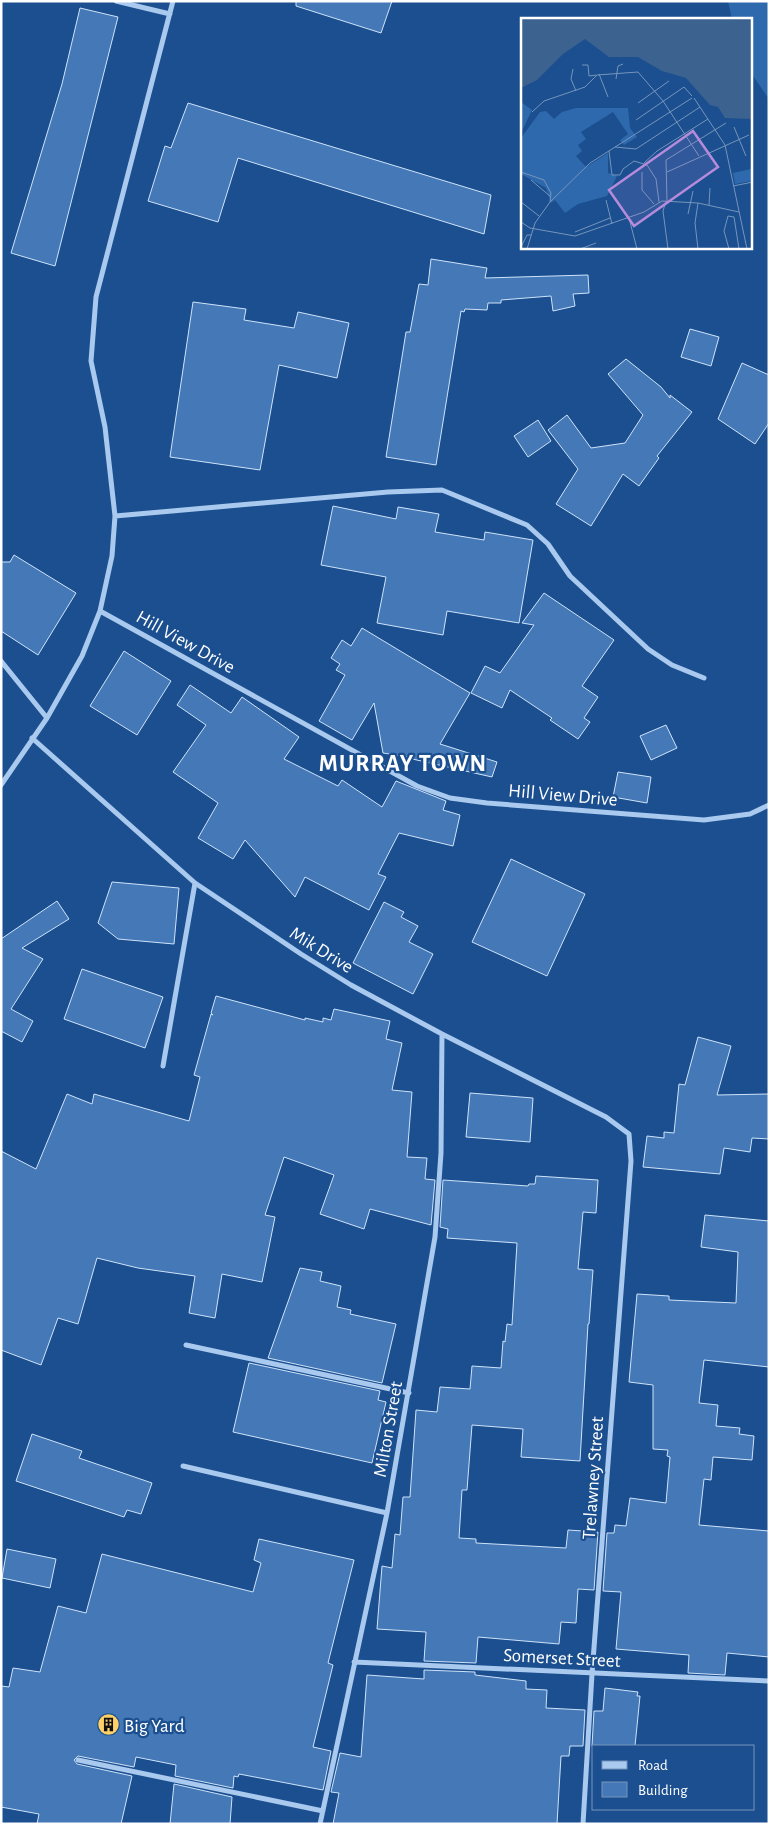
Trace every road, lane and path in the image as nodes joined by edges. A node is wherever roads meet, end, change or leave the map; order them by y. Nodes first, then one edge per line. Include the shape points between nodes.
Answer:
1 (116, 1) edge
2 (173, 1) edge
3 (170, 14) junction
4 (116, 516) junction
5 (100, 611) junction
6 (1, 661) edge
7 (704, 678) dead end
8 (47, 718) junction
9 (32, 738) junction
10 (1, 785) edge
11 (769, 805) edge
12 (195, 883) junction
13 (442, 1034) junction
14 (163, 1066) dead end
15 (629, 1134) joint
16 (186, 1346) dead end
17 (409, 1393) junction
18 (183, 1466) dead end
19 (387, 1512) junction
20 (354, 1662) junction
21 (592, 1674) junction
22 (769, 1681) edge
23 (78, 1760) dead end
24 (323, 1810) junction
25 (320, 1824) edge
26 (583, 1824) edge

1 - 3 street
2 - 3 street
3 - 4 street via 96,297 91,361 105,427
4 - 5 street via 112,556
4 - 7 street via 442,490 527,525 548,544 570,576 648,649 672,666
5 - 8 street via 82,656
5 - 11 street, Hill View Drive via 416,786 450,798 704,820 750,814
6 - 8 street
8 - 9 street
9 - 10 street
9 - 12 street, Mik Drive
12 - 13 street, Mik Drive via 326,970
12 - 14 street
13 - 15 street, Mik Drive via 606,1117
13 - 17 street, Milton Street via 441,1154 435,1237
15 - 21 street, Trelawney Street via 631,1162
16 - 17 street
17 - 19 street, Milton Street
18 - 19 street
19 - 20 street, Milton Street
20 - 21 street, Somerset Street
20 - 24 street, Milton Street
21 - 22 street, Somerset Street
21 - 26 street, Trelawney Street
23 - 24 street
24 - 25 street, Milton Street

